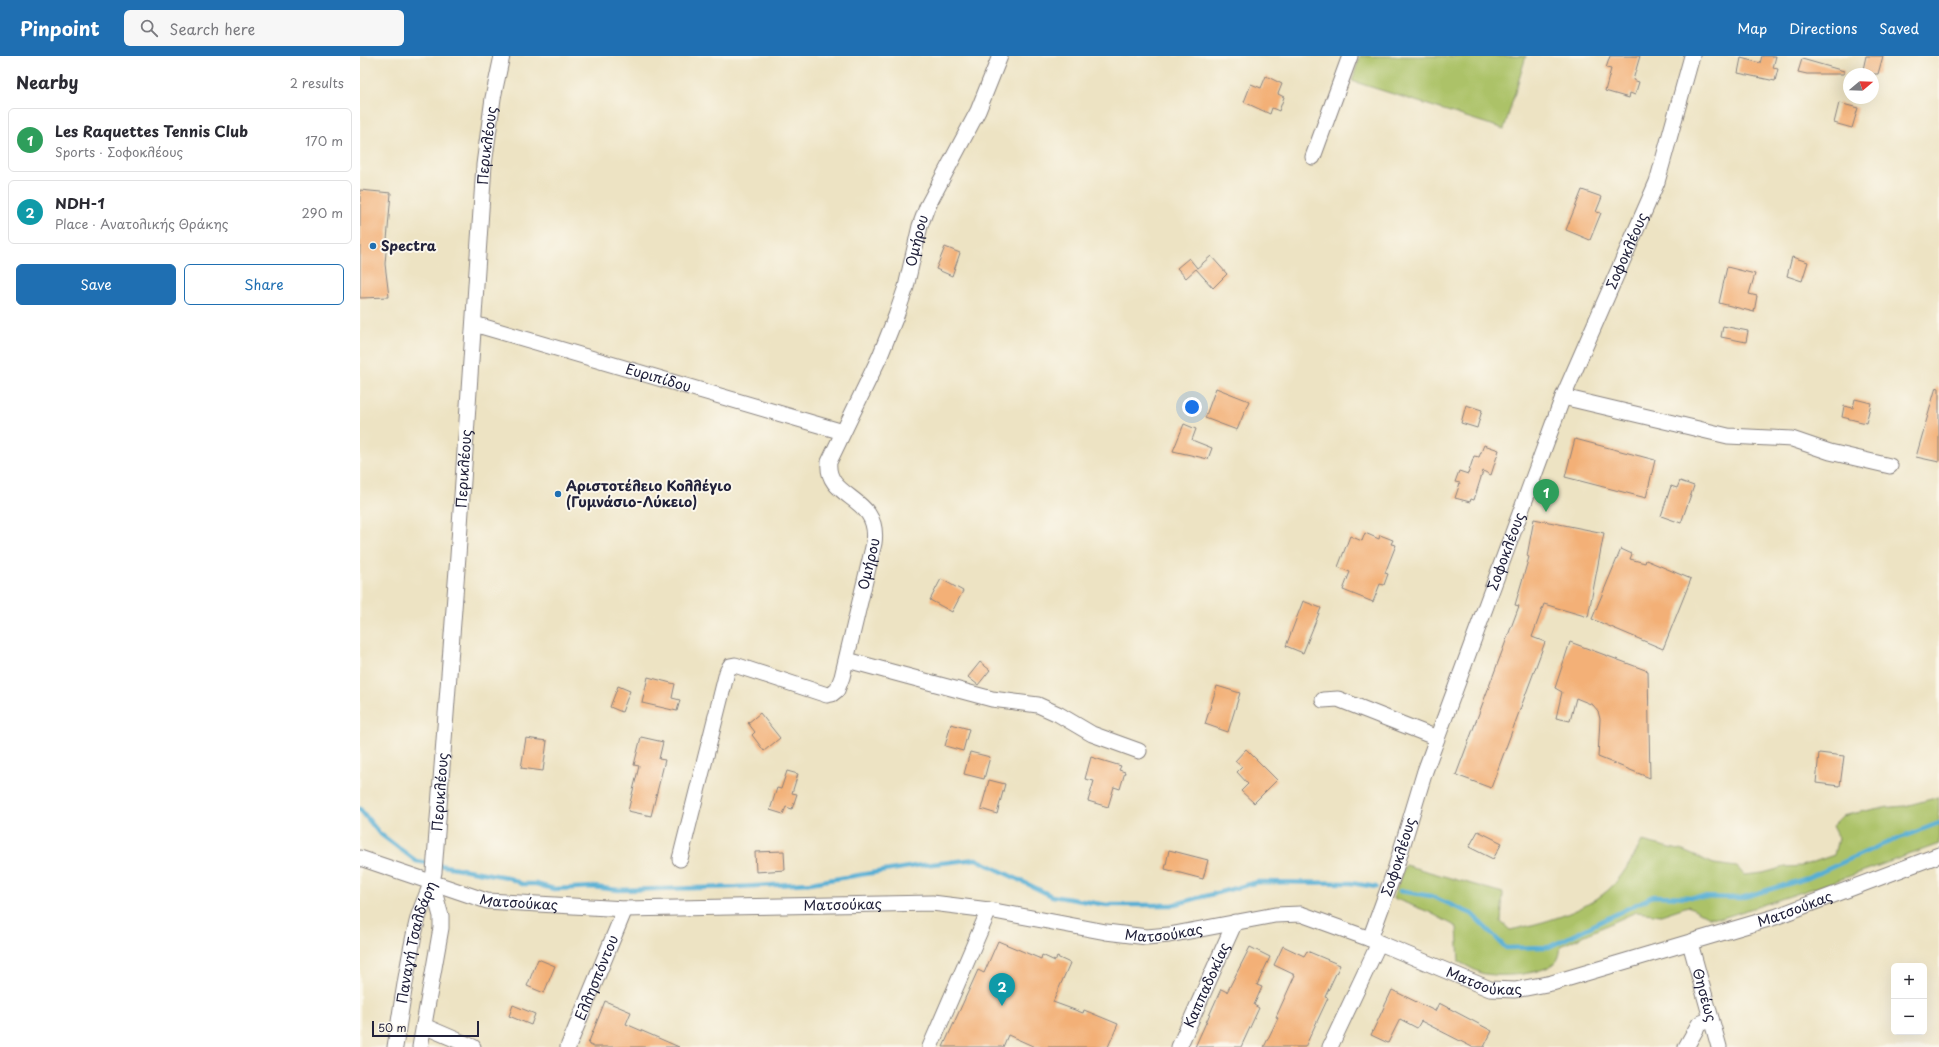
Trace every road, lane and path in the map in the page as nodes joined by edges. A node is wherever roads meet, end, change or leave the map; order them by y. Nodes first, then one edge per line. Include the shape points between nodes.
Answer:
1 (502, 56) edge
2 (1000, 56) edge
3 (1350, 56) edge
4 (1692, 56) edge
5 (1312, 157) dead end
6 (474, 324) junction
7 (1563, 397) junction
8 (843, 432) junction
9 (1890, 466) dead end
10 (847, 660) junction
11 (1323, 700) dead end
12 (1437, 738) junction
13 (1139, 751) dead end
14 (1939, 855) edge
15 (360, 858) edge
16 (680, 859) dead end
17 (433, 878) junction
18 (625, 909) junction
19 (989, 910) junction
20 (1235, 922) junction
21 (1374, 941) junction
22 (1690, 943) junction
23 (1711, 1019) junction
24 (424, 1026) junction
25 (395, 1047) edge
26 (420, 1047) edge
27 (473, 1047) edge
28 (568, 1047) edge
29 (930, 1047) edge
30 (1179, 1047) edge
31 (1330, 1047) edge
32 (1686, 1047) edge
33 (1719, 1047) edge

1 - 6 street, Περικλέους via 486,142
2 - 8 street, Ομήρου via 978,111 923,217 906,287 896,316 874,370
3 - 5 street
4 - 7 street, Σοφοκλέους via 1657,182
6 - 8 street, Ευριπίδου
6 - 17 street, Περικλέους
7 - 9 street via 1728,436 1792,439 1830,452
7 - 12 street, Σοφοκλέους
8 - 10 street, Ομήρου via 829,462 831,476 838,486 866,509 872,518 875,531
10 - 13 street via 992,699 1038,705 1092,734
10 - 16 street, Ομήρου via 839,686 830,694 802,688 735,665 729,668
11 - 12 street via 1338,700
12 - 21 street, Σοφοκλέους via 1416,798
14 - 22 street, Ματσούκας via 1775,917
15 - 17 street, Ματσούκας
17 - 18 street, Ματσούκας via 487,902
17 - 24 street, Παναγή Τσαλδάρη via 441,928
17 - 25 street, Παναγή Τσαλδάρη via 417,922
18 - 19 street, Ματσούκας via 932,903
18 - 28 street, Ελλησπόντου
19 - 20 street, Ματσούκας via 1138,937 1169,935
19 - 29 street
20 - 21 street, Ματσούκας via 1275,915 1301,914
20 - 30 street, Καππαδοκίας
21 - 22 street, Ματσούκας via 1482,986 1505,991 1552,983
21 - 31 street, Σοφοκλέους
22 - 23 street, Θησέως
23 - 32 street via 1699,1024
23 - 33 street, Θησέως
24 - 26 street, Παναγή Τσαλδάρη
24 - 27 street

